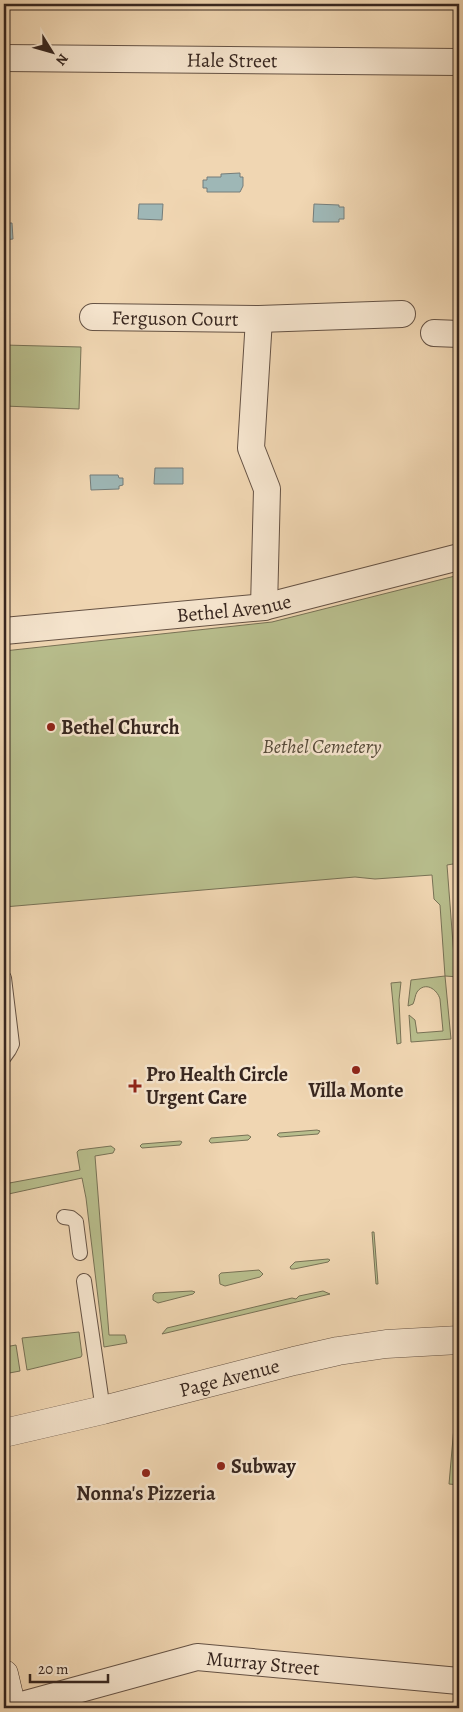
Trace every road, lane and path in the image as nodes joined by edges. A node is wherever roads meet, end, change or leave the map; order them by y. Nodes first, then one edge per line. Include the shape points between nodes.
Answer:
1 (4, 58) edge
2 (459, 62) edge
3 (402, 314) dead end
4 (93, 317) dead end
5 (259, 319) junction
6 (459, 557) edge
7 (264, 608) junction
8 (4, 631) edge
9 (4, 978) edge
10 (4, 1057) edge
11 (64, 1217) dead end
12 (80, 1253) dead end
13 (84, 1281) dead end
14 (459, 1340) edge
15 (103, 1410) junction
16 (4, 1433) edge
17 (4, 1674) edge
18 (459, 1681) edge
19 (11, 1708) edge

1 - 2 street, Hale Street
3 - 5 street, Ferguson Court
4 - 5 street, Ferguson Court
5 - 7 street, Ferguson Court via 252,448 267,489
6 - 7 street, Bethel Avenue
7 - 8 street, Bethel Avenue
9 - 10 lane via 12,1044
11 - 12 lane via 76,1222
13 - 15 lane
14 - 15 street, Page Avenue via 386,1344 338,1351
15 - 16 street, Page Avenue
17 - 19 street
18 - 19 street, Murray Street via 197,1657

